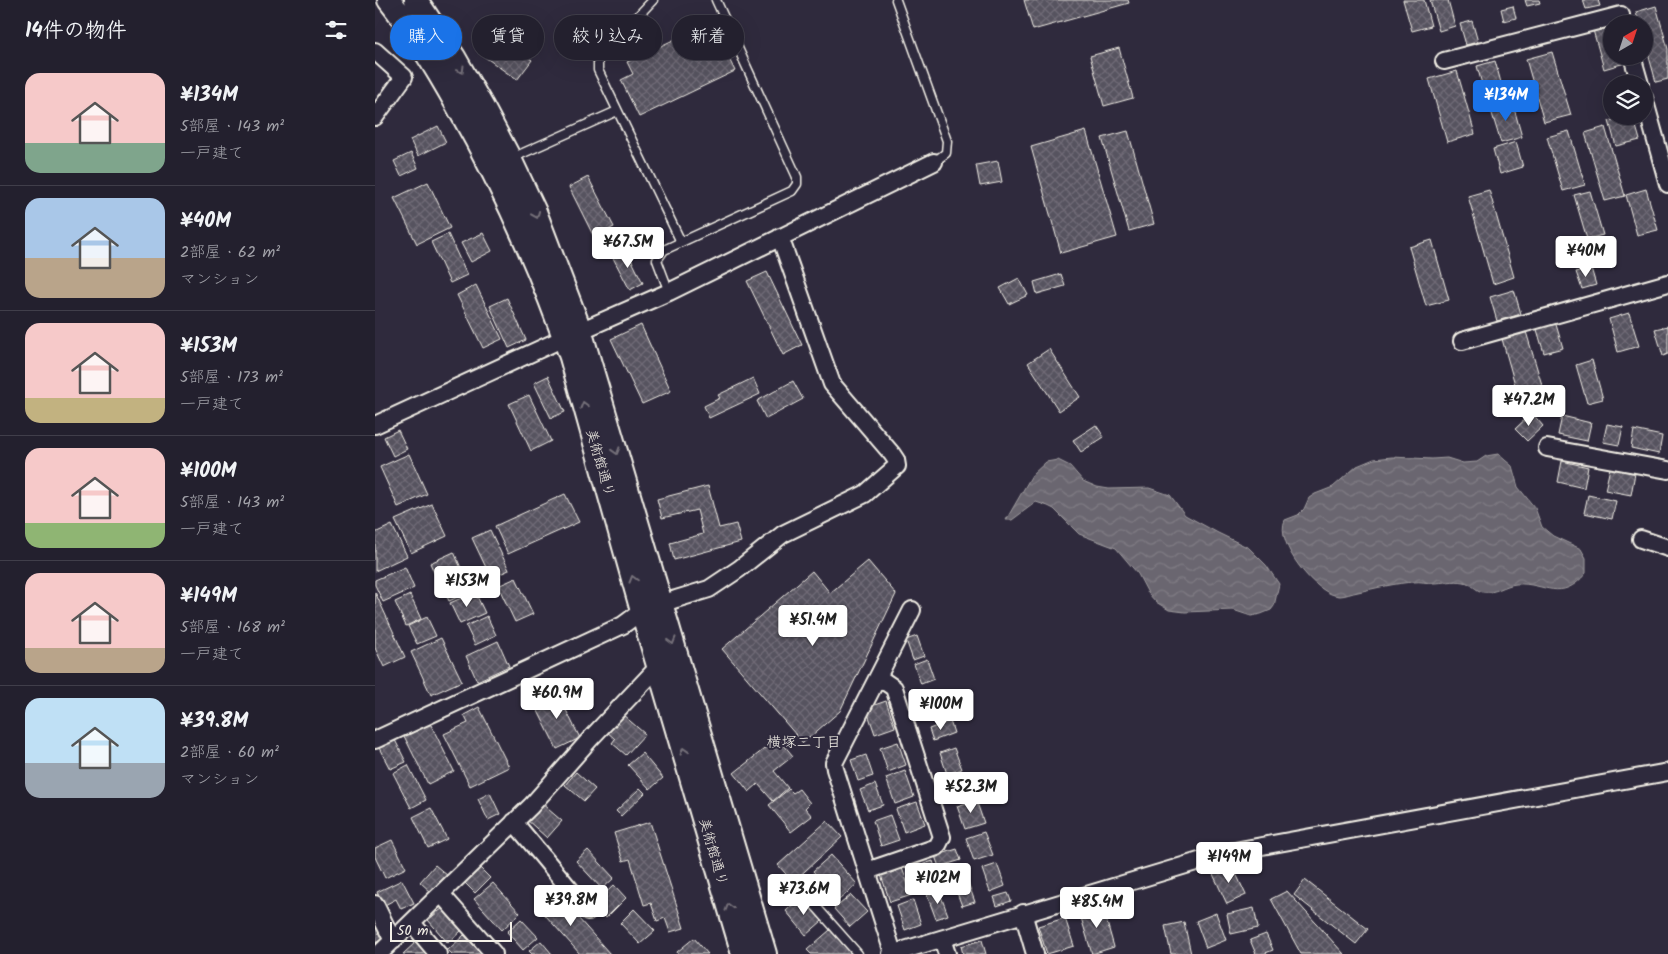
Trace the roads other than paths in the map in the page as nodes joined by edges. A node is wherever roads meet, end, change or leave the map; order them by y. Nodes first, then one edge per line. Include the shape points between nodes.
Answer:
1 (389, 0) edge
2 (416, 0) edge
3 (653, 0) edge
4 (716, 0) edge
5 (895, 0) edge
6 (1621, 13) edge
7 (375, 51) edge
8 (1444, 62) dead end
9 (617, 111) junction
10 (375, 117) edge
11 (1652, 125) edge
12 (510, 159) junction
13 (934, 162) joint
14 (1668, 184) edge
15 (780, 237) junction
16 (681, 242) junction
17 (1668, 283) edge
18 (669, 292) junction
19 (572, 334) junction
20 (1462, 341) dead end
21 (375, 425) edge
22 (1547, 448) dead end
23 (1668, 470) edge
24 (1641, 539) dead end
25 (1668, 548) edge
26 (652, 607) junction
27 (912, 610) dead end
28 (659, 668) junction
29 (878, 677) junction
30 (375, 740) edge
31 (1668, 772) edge
32 (514, 822) junction
33 (867, 871) junction
34 (803, 893) dead end
35 (441, 894) junction
36 (375, 904) edge
37 (589, 911) dead end
38 (1023, 913) junction
39 (412, 922) junction
40 (393, 941) junction
41 (945, 946) edge
42 (892, 953) edge
43 (379, 954) edge
44 (438, 954) edge
45 (494, 954) edge
46 (743, 954) edge
47 (765, 954) edge
48 (858, 954) edge
49 (1035, 954) edge

1 - 19 street, 美術館通り via 436,68 475,137
2 -> 12 street, 美術館通り via 478,99
3 - 9 lane via 598,60 598,70
4 - 16 lane via 797,177 797,184 792,191
5 - 13 lane via 947,141 946,153
6 - 8 street
7 - 10 street via 404,76
9 - 12 lane
9 - 16 lane
11 - 14 street
12 -> 19 street, 美術館通り via 535,212
13 - 15 street
15 - 18 street
15 - 26 street via 832,384 892,454 897,466 865,494 783,534 739,570 709,589
16 - 18 lane via 664,250 657,260
17 - 20 street
18 - 19 street
19 - 21 street
19 - 26 street, 美術館通り
22 - 23 street
24 - 25 street
26 - 28 street, 美術館通り
26 - 30 street via 623,625
26 -> 47 street, 美術館通り
27 - 29 street
28 - 32 street
46 -> 28 street, 美術館通り
29 - 33 street via 834,763
29 - 33 street via 893,688 942,837 937,847
31 - 38 street via 1229,852
32 - 35 street
32 - 37 street
33 - 42 street
34 - 48 lane
35 - 39 street
35 - 45 street
36 - 40 street
38 - 41 street
38 - 49 street
39 - 40 street
39 - 44 street
40 - 43 street
41 - 42 street

